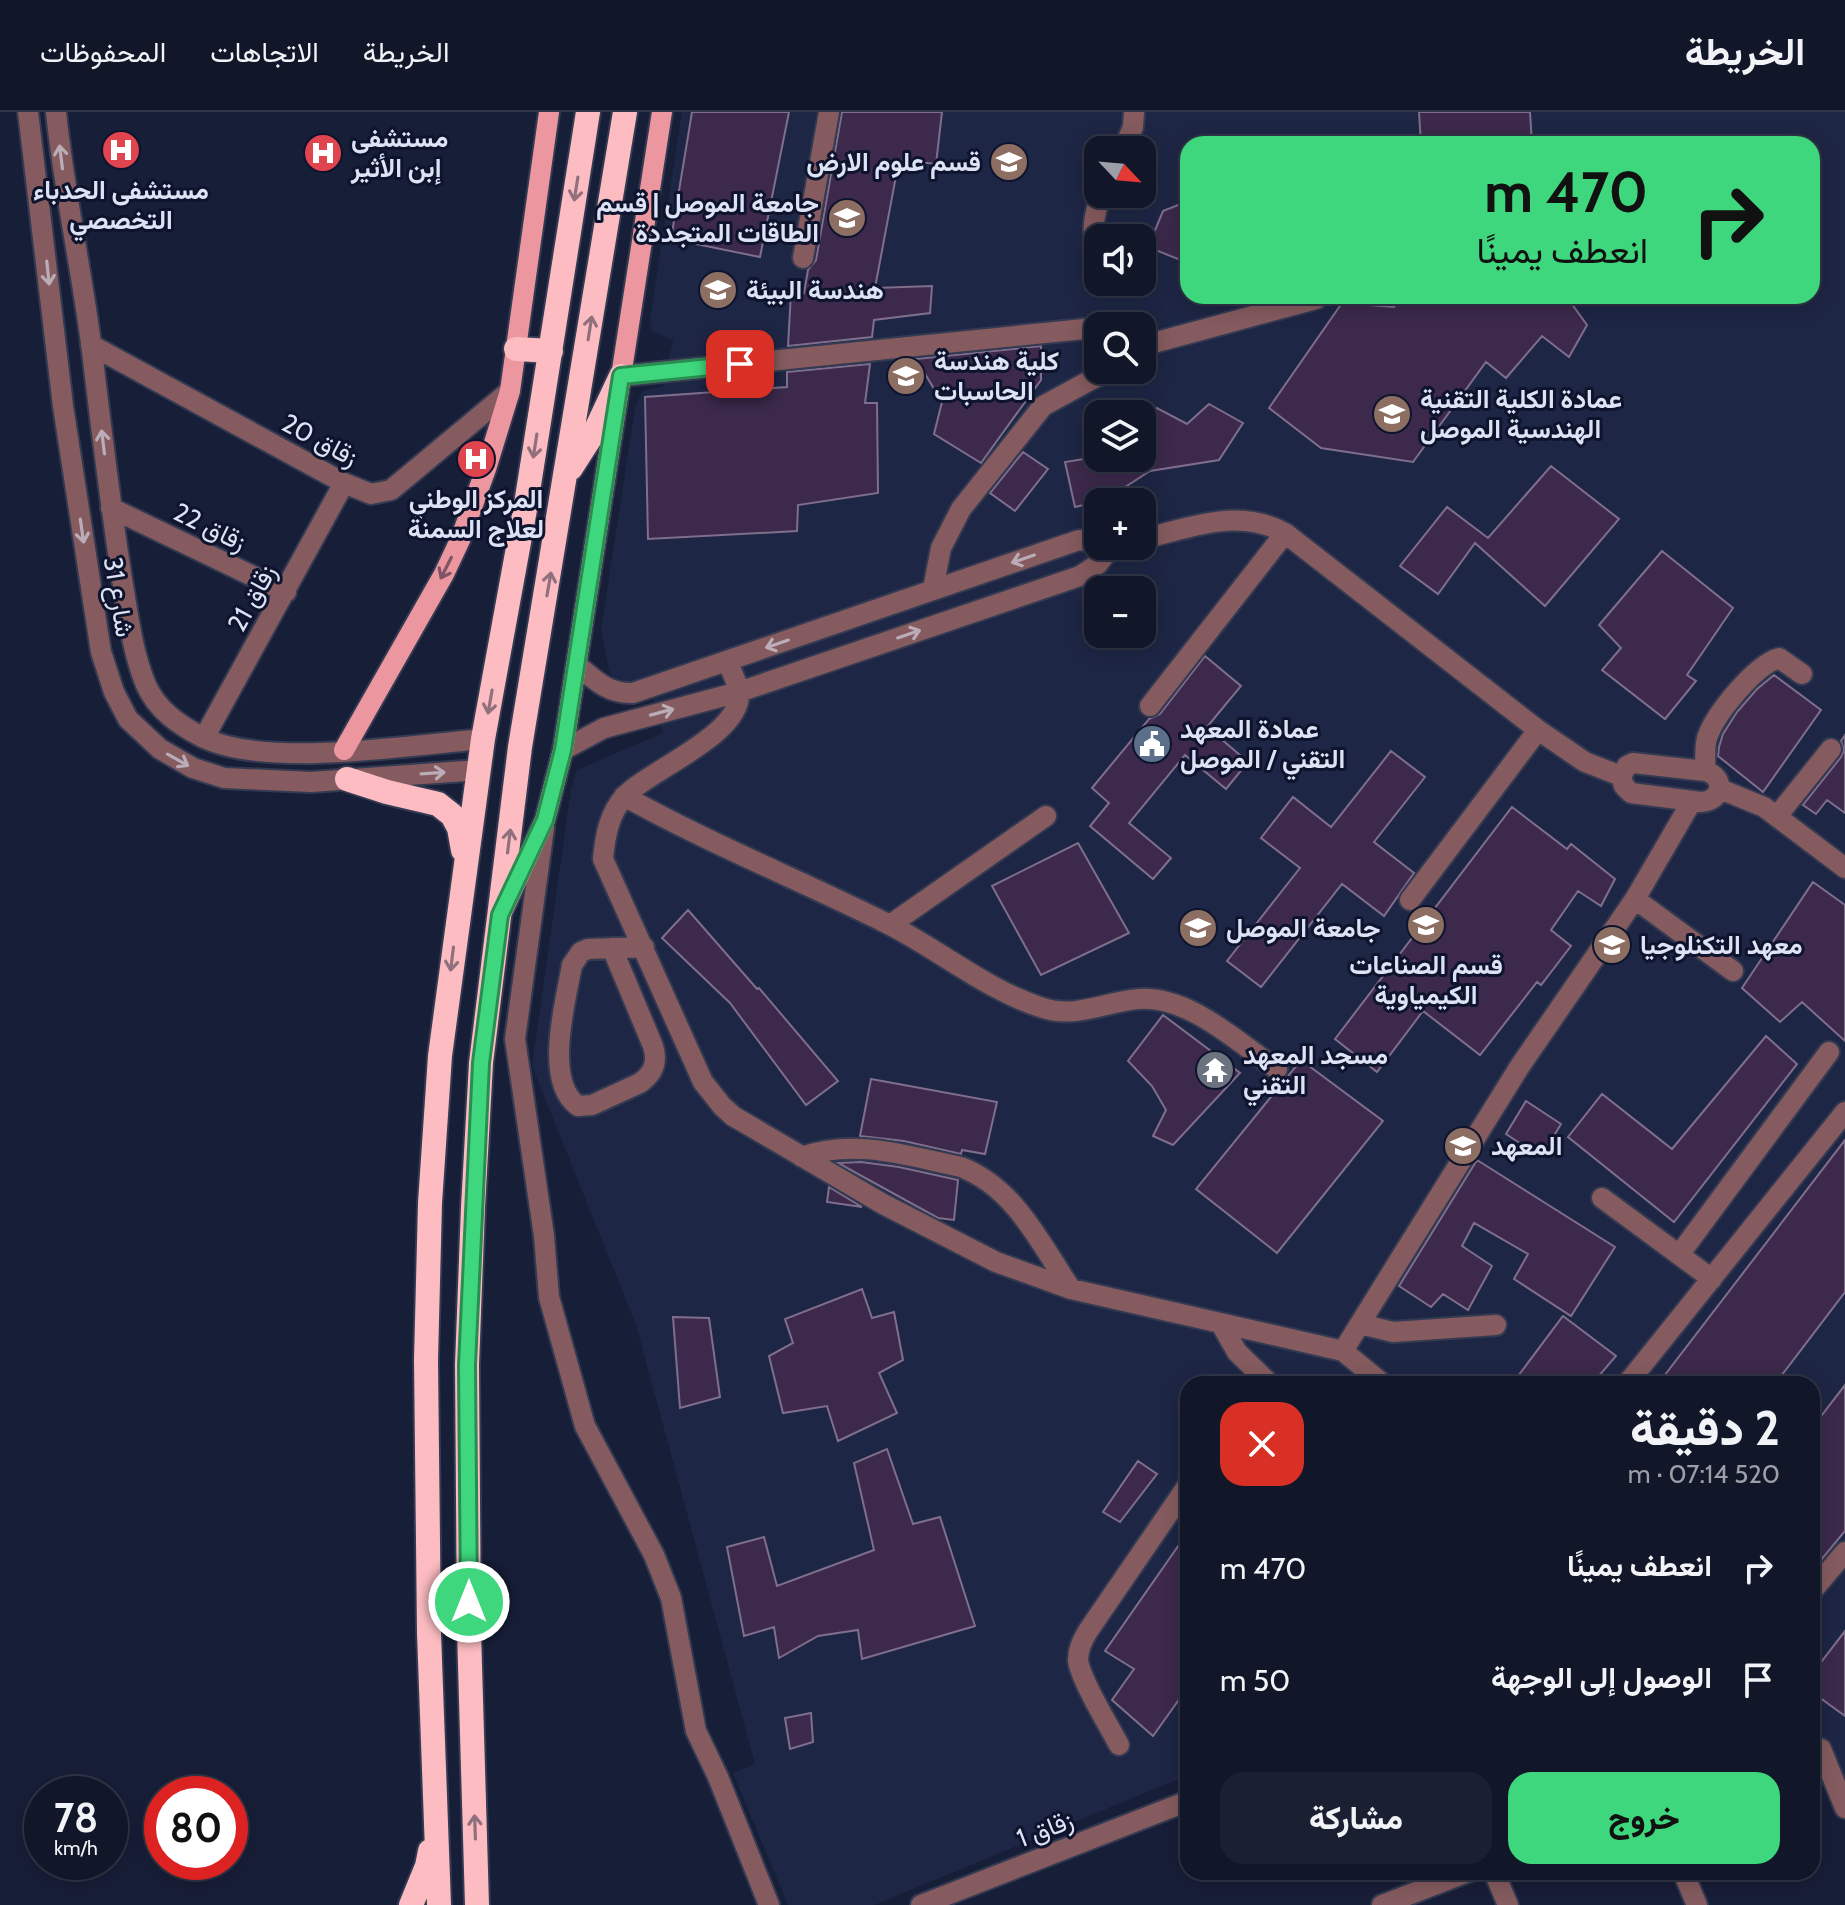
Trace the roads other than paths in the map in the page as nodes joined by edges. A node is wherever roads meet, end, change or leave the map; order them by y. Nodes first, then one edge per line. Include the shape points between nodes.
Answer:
1 (28, 112) edge
2 (56, 112) edge
3 (549, 112) edge
4 (588, 112) edge
5 (625, 112) edge
6 (662, 112) edge
7 (829, 112) edge
8 (1134, 112) edge
9 (1129, 136) edge
10 (803, 258) dead end
11 (1297, 304) edge
12 (1084, 329) edge
13 (1156, 342) edge
14 (91, 345) junction
15 (516, 349) junction
16 (551, 351) junction
17 (621, 376) junction
18 (1084, 384) edge
19 (510, 391) junction
20 (565, 477) junction
21 (344, 483) junction
22 (111, 508) junction
23 (1285, 533) junction
24 (1156, 536) edge
25 (1084, 541) edge
26 (119, 557) junction
27 (1101, 560) edge
28 (87, 563) junction
29 (933, 589) junction
30 (286, 592) junction
31 (728, 662) junction
32 (577, 665) junction
33 (1802, 674) dead end
34 (612, 691) junction
35 (739, 692) junction
36 (157, 705) junction
37 (1150, 706) dead end
38 (128, 719) junction
39 (618, 724) junction
40 (1538, 730) junction
41 (204, 738) junction
42 (483, 739) junction
43 (1831, 749) dead end
44 (344, 750) junction
45 (563, 750) junction
46 (312, 753) junction
47 (479, 770) junction
48 (1705, 771) junction
49 (1621, 776) junction
50 (347, 779) junction
51 (311, 782) junction
52 (1720, 789) junction
53 (624, 796) junction
54 (1692, 801) junction
55 (1778, 815) junction
56 (1046, 816) dead end
57 (545, 820) junction
58 (465, 860) junction
59 (1845, 868) edge
60 (1635, 899) junction
61 (1410, 900) dead end
62 (500, 915) junction
63 (890, 925) junction
64 (644, 947) junction
65 (612, 948) junction
66 (1733, 971) dead end
67 (1829, 1052) dead end
68 (1277, 1069) dead end
69 (1845, 1112) edge
70 (802, 1157) junction
71 (1602, 1198) dead end
72 (1679, 1255) junction
73 (1712, 1279) junction
74 (1071, 1289) junction
75 (1221, 1324) junction
76 (1360, 1324) junction
77 (1496, 1325) dead end
78 (1343, 1351) junction
79 (1262, 1376) edge
80 (1373, 1376) edge
81 (1633, 1376) edge
82 (1180, 1497) edge
83 (1845, 1552) edge
84 (1820, 1582) edge
85 (1119, 1745) dead end
86 (1821, 1749) dead end
87 (435, 1792) junction
88 (1180, 1804) edge
89 (1845, 1808) edge
90 (1447, 1880) edge
91 (1497, 1880) edge
92 (1686, 1880) edge
93 (944, 1901) edge
94 (411, 1905) edge
95 (439, 1905) edge
96 (477, 1905) edge
97 (769, 1905) edge
98 (921, 1905) edge
99 (1382, 1905) edge
100 (1508, 1905) edge
101 (1697, 1905) edge

1 -> 28 street, شارع 31
14 -> 2 street, شارع 31
3 - 15 main road
4 -> 16 highway
20 -> 5 highway
6 - 17 main road
7 - 10 street
8 - 9 street
11 - 13 street
12 - 17 street
14 - 21 street, زقاق 20
22 -> 14 street, شارع 31
15 - 16 highway
15 - 19 main road
16 -> 42 highway
17 - 20 highway
17 - 32 main road
18 - 29 street via 1043,406 961,509 941,548
19 - 21 street, زقاق 20 via 391,490 371,494
19 -> 44 main road via 460,540
62 -> 20 highway via 520,747
21 - 30 street, زقاق 21
22 - 26 street, شارع 31
22 - 30 street, زقاق 22
23 - 24 street via 1239,519
23 - 37 street
23 - 40 street
25 -> 29 street
26 - 28 street
26 - 36 street, شارع 31 via 134,650
35 -> 27 street via 1080,576
28 - 38 street, شارع 31 via 101,652
29 -> 31 street
30 - 41 street, زقاق 21
31 - 34 street via 633,693
31 - 35 street
32 - 34 street
32 - 45 main road
33 - 48 street via 1779,658 1745,683 1722,709 1707,739
34 - 39 street
39 -> 35 street
35 - 53 street via 730,717 715,731
36 - 38 street
36 - 41 street, شارع 31
38 -> 51 street, شارع 31 via 160,749 193,768 224,778
39 - 45 street
40 - 49 street via 1585,762
40 - 61 street
41 - 46 street, شارع 31 via 235,749
42 - 44 street, شارع 31
42 - 47 highway
43 - 55 street
44 - 46 street, شارع 31
45 - 57 main road
46 - 51 street
50 -> 47 street, شارع 31
47 - 58 highway
48 - 49 street via 1639,763 1627,766
48 - 52 street via 1719,780
49 - 54 street via 1631,793
50 - 51 street, شارع 31
50 - 58 highway via 438,804 459,828
52 - 54 street via 1710,802
52 - 55 street
53 - 63 street
53 - 64 street via 606,829 603,859
54 - 60 street
55 - 59 street
56 - 63 street
57 - 62 main road
57 - 97 street via 515,1039 549,1297 585,1426 654,1555 671,1598 696,1731
58 -> 87 highway via 440,1056 430,1203 426,1497
60 - 66 street
60 - 76 street via 1520,1066
96 -> 62 highway via 467,1365 481,1063
63 - 68 street via 1005,993 1046,1010 1164,1000 1198,1015
64 - 65 street
64 - 70 street via 712,1094 733,1116
65 - 65 street via 581,952 572,965 558,1056 569,1095 578,1106 640,1083 656,1063
67 - 72 street
69 - 73 street
70 - 74 street via 996,1262
70 - 74 street via 834,1148 861,1148 975,1173 1012,1202
71 - 72 street
72 - 73 street
73 - 81 street
74 - 75 street
75 - 78 street
75 - 79 street via 1237,1352
76 - 77 street via 1393,1332
76 - 78 street
78 - 80 street
82 - 85 street via 1079,1647 1078,1663
83 - 84 street
86 - 89 street
87 - 94 highway via 427,1866
87 - 95 highway
88 - 93 street, زقاق 1
90 - 99 street
91 - 100 street
92 - 101 street
93 - 98 street, زقاق 1

